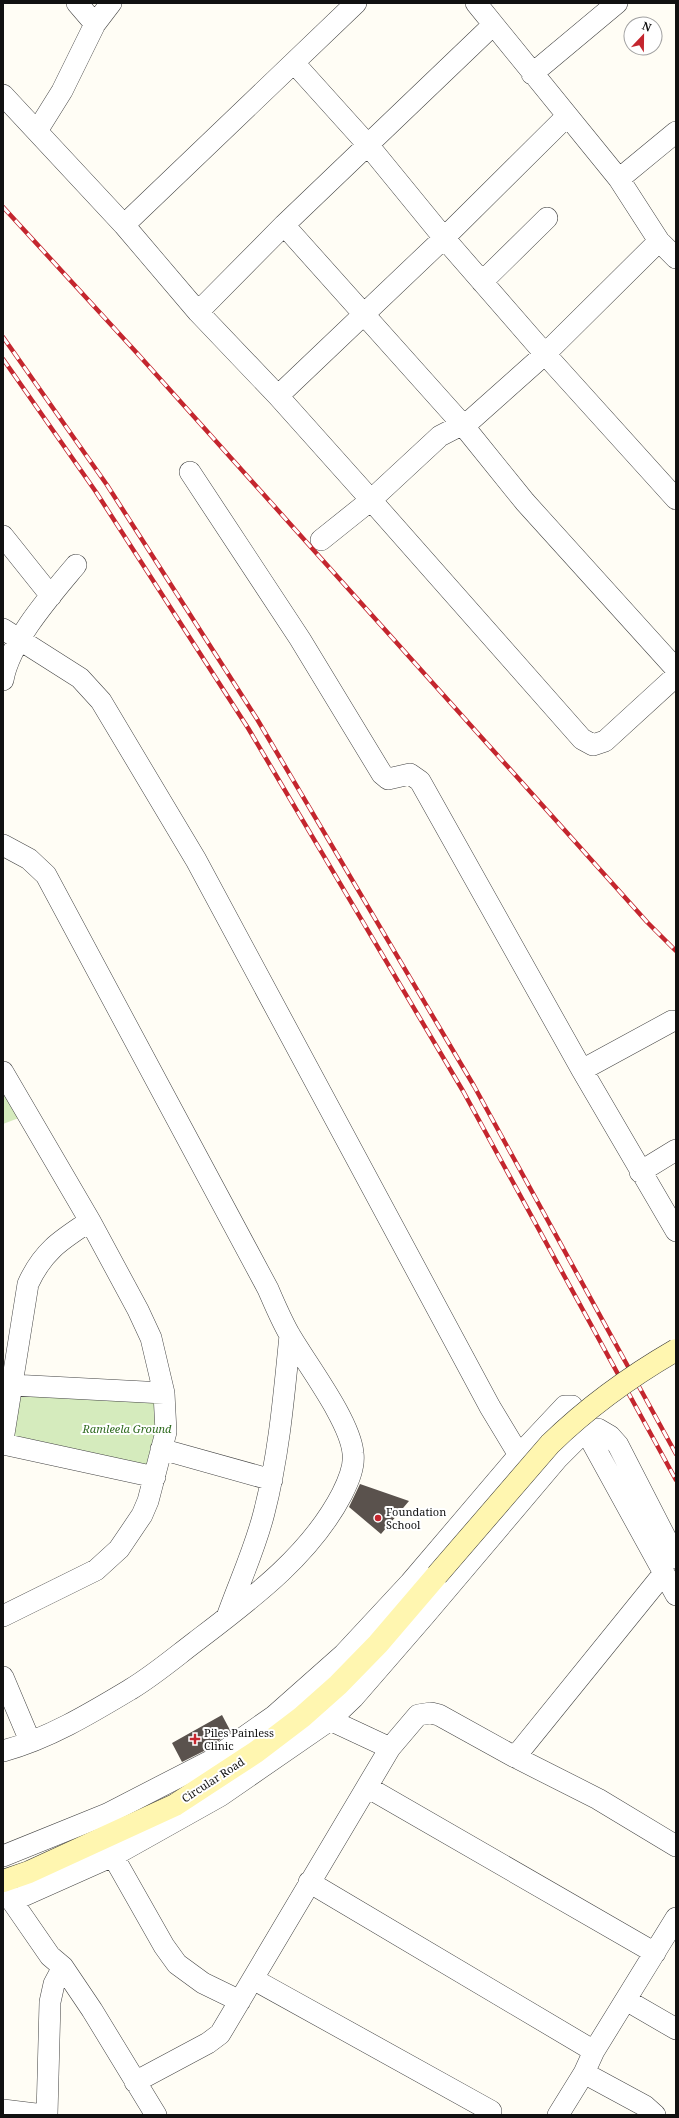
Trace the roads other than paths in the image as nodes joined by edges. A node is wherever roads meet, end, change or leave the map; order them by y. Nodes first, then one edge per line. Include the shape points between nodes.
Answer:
1 (77, 3) edge
2 (111, 3) edge
3 (356, 3) edge
4 (476, 3) edge
5 (617, 3) edge
6 (95, 24) junction
7 (494, 25) junction
8 (295, 64) junction
9 (532, 74) junction
10 (3, 94) edge
11 (567, 116) junction
12 (36, 132) junction
13 (676, 132) edge
14 (368, 145) junction
15 (619, 179) junction
16 (547, 218) dead end
17 (124, 225) junction
18 (284, 225) junction
19 (444, 238) junction
20 (660, 241) junction
21 (676, 258) edge
22 (482, 282) junction
23 (198, 312) junction
24 (364, 314) junction
25 (545, 354) junction
26 (278, 396) junction
27 (462, 424) junction
28 (190, 472) dead end
29 (676, 499) edge
30 (371, 500) junction
31 (3, 536) edge
32 (321, 540) dead end
33 (76, 565) dead end
34 (51, 596) junction
35 (12, 634) edge
36 (676, 669) edge
37 (676, 676) edge
38 (3, 680) edge
39 (3, 845) edge
40 (672, 1021) dead end
41 (582, 1070) junction
42 (3, 1072) edge
43 (676, 1150) edge
44 (640, 1172) junction
45 (90, 1221) junction
46 (676, 1232) edge
47 (290, 1335) junction
48 (676, 1350) edge
49 (12, 1385) junction
50 (164, 1393) junction
51 (5, 1413) edge
52 (585, 1431) junction
53 (3, 1440) edge
54 (3, 1444) edge
55 (161, 1449) junction
56 (520, 1455) junction
57 (155, 1476) junction
58 (272, 1480) junction
59 (670, 1566) edge
60 (676, 1595) edge
61 (3, 1616) edge
62 (227, 1618) junction
63 (3, 1677) edge
64 (330, 1720) junction
65 (30, 1742) junction
66 (390, 1748) junction
67 (3, 1751) edge
68 (515, 1757) junction
69 (367, 1787) junction
70 (676, 1846) edge
71 (3, 1856) edge
72 (113, 1856) junction
73 (309, 1882) junction
74 (13, 1884) edge
75 (676, 1918) edge
76 (655, 1953) junction
77 (62, 1966) junction
78 (253, 1979) junction
79 (626, 2000) junction
80 (240, 2001) junction
81 (676, 2029) edge
82 (594, 2051) junction
83 (584, 2073) junction
84 (135, 2082) junction
85 (3, 2110) edge
86 (491, 2111) dead end
87 (46, 2115) edge
88 (156, 2115) edge
89 (558, 2115) edge
90 (655, 2115) edge

1 - 6 street
2 - 6 street
3 - 8 street
4 - 7 street
5 - 9 street
6 - 12 street via 62,91
7 - 9 street
7 - 14 street
8 - 14 street
8 - 17 street
9 - 11 street
10 - 12 street
11 - 15 street
11 - 19 street
12 - 17 street
13 - 15 street
14 - 18 street
14 - 19 street
15 - 20 street
16 - 22 street
17 - 23 street
18 - 23 street
18 - 24 street
19 - 22 street
19 - 24 street
20 - 21 street
20 - 25 street
22 - 25 street
23 - 26 street
24 - 26 street
24 - 27 street
25 - 27 street via 471,420
25 - 29 street
26 - 30 street
27 - 30 street via 440,436
27 - 36 street via 525,502
28 - 41 street via 300,639 382,774 388,779 410,774 420,781
30 - 32 street
30 - 37 street via 570,727 587,742 593,745 605,741
31 - 34 street
33 - 34 street
34 - 35 street
35 - 38 street via 12,654
35 - 56 street via 89,686 102,701 196,860 490,1407
39 - 47 street via 29,860 46,875
40 - 41 street
41 - 44 street
42 - 45 street
43 - 44 street
44 - 46 street
45 - 49 street via 53,1245 35,1268 28,1284
45 - 50 street via 151,1338
47 - 58 street via 280,1432
47 - 62 street via 345,1428 354,1454 352,1466 345,1488 322,1527 272,1580
48 - 74 main road, Circular Road, bridge via 652,1364 550,1444 378,1644 302,1717 256,1752 175,1805
49 - 50 street
49 - 51 street
50 - 55 street via 166,1432
51 - 53 street
52 - 56 street via 572,1406 566,1406
52 - 59 street
52 - 64 street via 558,1458 353,1698
54 - 57 street
55 - 57 street
55 - 58 street
56 - 71 street via 410,1583 344,1654 274,1716 210,1761 107,1814
57 - 61 street via 142,1515 110,1559 76,1582
58 - 62 street via 256,1538
59 - 60 street
59 - 68 street
62 - 65 street via 133,1688 88,1714
63 - 65 street
64 - 66 street
64 - 72 street via 220,1796
65 - 67 street
66 - 68 street via 418,1715 431,1713 446,1718
66 - 69 street
68 - 70 street via 598,1799
69 - 73 street
69 - 76 street
72 - 74 street
72 - 80 street via 164,1946 177,1964 203,1983
73 - 78 street
73 - 82 street
74 - 77 street via 59,1952
75 - 76 street
76 - 79 street
77 - 84 street
77 - 87 street via 50,2002
78 - 80 street
78 - 86 street
79 - 81 street
79 - 82 street
80 - 84 street via 228,2023 215,2039
82 - 83 street
83 - 89 street
83 - 90 street via 645,2106
84 - 88 street
85 - 87 street

